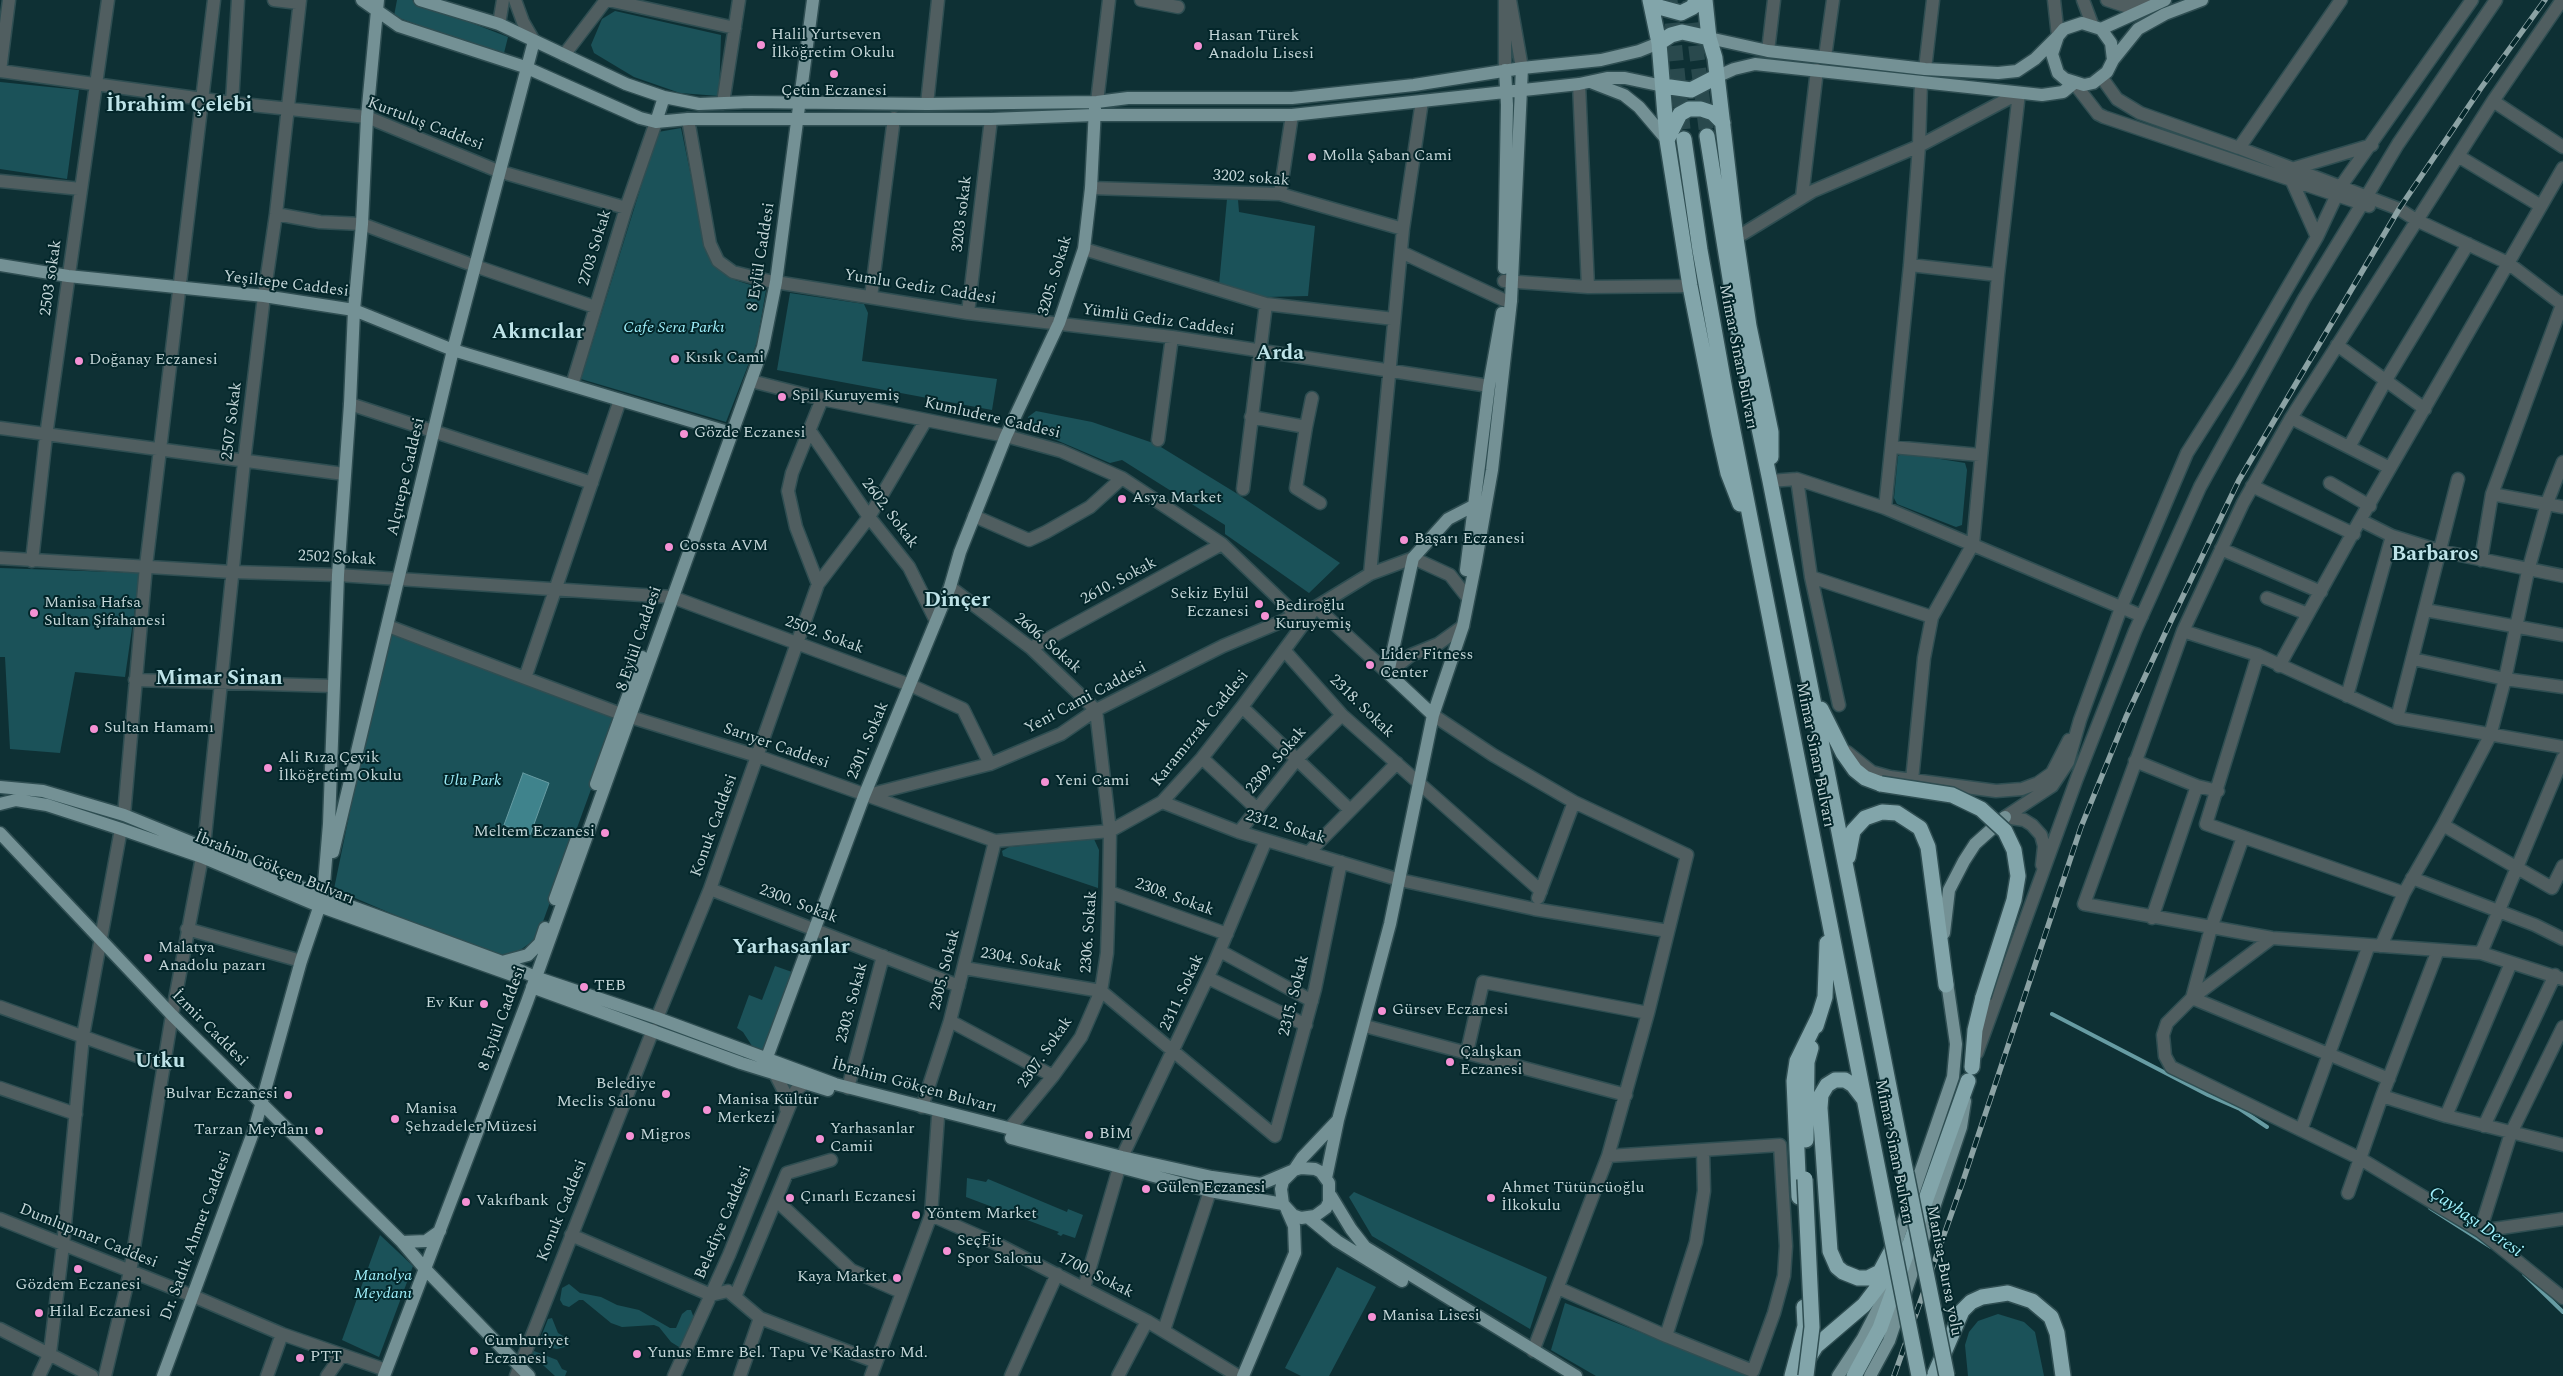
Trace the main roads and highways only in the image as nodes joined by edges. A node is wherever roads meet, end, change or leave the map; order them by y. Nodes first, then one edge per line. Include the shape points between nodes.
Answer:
1 (362, 0) edge
2 (420, 0) edge
3 (806, 0) edge
4 (813, 0) edge
5 (1651, 0) edge
6 (1696, 0) edge
7 (1704, 0) edge
8 (2166, 0) edge
9 (2202, 0) edge
10 (378, 5) edge
11 (2097, 27) junction
12 (2058, 36) junction
13 (1709, 38) junction
14 (534, 40) junction
15 (1659, 43) junction
16 (2112, 60) junction
17 (525, 67) junction
18 (1522, 68) junction
19 (1505, 70) junction
20 (1716, 77) junction
21 (1585, 83) junction
22 (2074, 84) junction
23 (1663, 86) junction
24 (1522, 89) junction
25 (1504, 90) junction
26 (664, 98) junction
27 (1294, 98) junction
28 (1097, 102) junction
29 (796, 104) junction
30 (1094, 115) junction
31 (1292, 115) junction
32 (794, 119) junction
33 (656, 122) junction
34 (1723, 123) junction
35 (1707, 136) tunnel mouth
36 (1684, 139) tunnel mouth
37 (1668, 140) junction
38 (0, 265) edge
39 (1508, 281) junction
40 (773, 282) junction
41 (1507, 300) junction
42 (354, 310) junction
43 (453, 350) junction
44 (728, 432) junction
45 (1006, 436) joint
46 (1770, 481) junction
47 (1475, 505) junction
48 (1754, 538) junction
49 (1468, 598) junction
50 (1807, 670) junction
51 (625, 715) junction
52 (1433, 715) junction
53 (0, 787) edge
54 (0, 804) edge
55 (124, 815) junction
56 (2005, 817) road end
57 (120, 829) junction
58 (0, 833) edge
59 (203, 852) junction
60 (1846, 868) junction
61 (321, 900) junction
62 (1827, 912) junction
63 (502, 962) junction
64 (534, 982) junction
65 (1946, 985) junction
66 (1819, 1016) junction
67 (655, 1024) junction
68 (766, 1060) junction
69 (1970, 1074) junction
70 (1864, 1099) junction
71 (261, 1104) junction
72 (1338, 1120) junction
73 (1121, 1162) junction
74 (1294, 1170) junction
75 (1326, 1178) junction
76 (1331, 1196) junction
77 (1285, 1207) junction
78 (1309, 1218) junction
79 (441, 1230) junction
80 (402, 1242) junction
81 (1895, 1244) junction
82 (426, 1270) junction
83 (518, 1371) edge
84 (385, 1373) edge
85 (163, 1376) edge
86 (529, 1376) edge
87 (1243, 1376) edge
88 (1558, 1376) edge
89 (1576, 1376) edge
90 (1792, 1376) edge
91 (1797, 1376) edge
92 (1806, 1376) edge
93 (1838, 1376) edge
94 (1854, 1376) edge
95 (1870, 1376) edge
96 (1919, 1376) edge
97 (1934, 1376) edge
98 (1947, 1376) edge
99 (2063, 1376) edge

1 - 10 main road
2 - 14 main road via 499,24
3 - 29 main road
4 - 29 main road, 8 Eylül Caddesi
5 - 6 highway via 1659,7 1681,14 1693,7
5 - 15 highway
7 - 13 highway
8 - 11 main road
9 - 16 main road via 2165,14 2138,29
10 - 17 main road via 399,26
10 - 42 main road
11 - 12 main road via 2073,24
11 - 16 main road via 2111,43
12 - 13 main road via 2035,60 2017,71 1998,73 1925,69 1768,51
12 - 22 main road via 2052,54 2053,64 2058,73
13 - 15 highway via 1682,32
13 - 20 highway
14 - 17 main road, Alçıtepe Caddesi
14 - 26 main road via 626,84
15 - 18 main road via 1601,60
15 - 23 highway
16 - 22 main road via 2102,78
17 - 33 main road via 640,118
17 - 43 main road, Alçıtepe Caddesi
18 - 19 main road
18 - 24 main road
19 - 25 main road
19 - 27 main road via 1414,85
20 - 22 main road via 1755,64 2042,96 2063,92
20 - 23 highway via 1691,90
20 - 34 highway
21 - 23 main road via 1625,78
21 - 24 main road
21 - 37 main road via 1624,95
23 - 37 highway
24 - 25 main road
24 - 39 main road
25 - 31 main road
25 - 39 main road via 1507,105
26 - 29 main road via 699,104
26 - 33 main road
27 - 28 main road via 1128,98
27 - 31 main road
28 - 29 main road
28 - 30 main road, 3205. Sokak
29 - 32 main road, 8 Eylül Caddesi
30 - 31 main road
30 - 32 main road via 991,119
30 - 45 main road, 3205. Sokak via 1084,249 1059,323
32 - 33 main road
32 - 40 main road, 8 Eylül Caddesi
34 - 37 highway via 1713,113 1689,108 1672,125
34 - 46 highway via 1749,326 1771,432
35 - 46 highway via 1738,328
36 - 48 highway, Mimar Sinan Bulvarı via 1700,250
37 - 48 highway via 1690,286 1728,473
38 - 42 main road, Yeşiltepe Caddesi via 68,276 264,296
39 - 41 main road
40 - 44 main road via 758,343
40 - 44 main road, 8 Eylül Caddesi via 763,347
41 - 47 main road via 1489,386
41 - 49 main road via 1492,470
42 - 43 main road, Yeşiltepe Caddesi
42 - 61 main road via 338,575 329,824
43 - 44 main road, Yeşiltepe Caddesi
43 - 61 main road, Alçıtepe Caddesi
44 - 51 main road, 8 Eylül Caddesi
45 - 68 main road, 2301. Sokak via 960,552 950,588 864,796
46 - 50 highway
47 - 49 main road via 1465,577
47 - 52 main road via 1448,519 1413,558 1388,673
48 - 62 highway, Mimar Sinan Bulvarı
49 - 52 main road via 1463,626
50 - 60 highway, Manisa-Bursa yolu
50 - 69 highway, bridge via 1834,737 1855,770 1881,784 1952,795 1967,801 1995,820 2014,850 2018,876 2014,900 1982,997
51 - 63 main road via 540,943 528,955
51 - 64 main road, 8 Eylül Caddesi
52 - 72 main road via 1400,880 1365,1026
53 - 55 main road, İbrahim Gökçen Bulvarı via 43,791
54 - 57 main road, İbrahim Gökçen Bulvarı via 16,800 47,805
55 - 57 main road
55 - 59 main road, İbrahim Gökçen Bulvarı
56 - 65 main road via 1975,844 1949,890 1944,921
57 - 59 main road, İbrahim Gökçen Bulvarı
58 - 71 main road, İzmir Caddesi via 100,941
59 - 61 main road, İbrahim Gökçen Bulvarı
60 - 65 highway via 1853,831 1865,818 1882,812 1896,813 1920,828 1928,847
60 - 98 highway, Manisa-Bursa yolu, bridge
61 - 63 main road
61 - 64 main road, İbrahim Gökçen Bulvarı
61 - 71 main road, Dr. Sadık Ahmet Caddesi
62 - 66 highway via 1825,997
62 - 70 highway, Mimar Sinan Bulvarı
63 - 64 main road
64 - 67 main road, İbrahim Gökçen Bulvarı
64 - 79 main road, 8 Eylül Caddesi
65 - 81 main road via 1956,1044 1953,1077
66 - 90 highway via 1797,1061 1794,1081 1805,1326
66 - 92 highway, bridge via 1807,1062 1805,1179 1812,1327
67 - 68 main road, İbrahim Gökçen Bulvarı
67 - 73 main road, İbrahim Gökçen Bulvarı via 804,1084
68 - 73 main road, İbrahim Gökçen Bulvarı via 848,1088 1010,1129
69 - 94 highway via 1880,1328
69 - 95 main road via 1958,1137 1889,1341
70 - 81 highway via 1845,1080 1835,1080 1826,1085 1821,1095 1830,1251 1843,1272 1868,1278 1880,1272
70 - 96 highway, Mimar Sinan Bulvarı, bridge
71 - 80 main road, İzmir Caddesi
71 - 85 main road, Dr. Sadık Ahmet Caddesi
72 - 74 main road
72 - 75 main road
73 - 74 main road, İbrahim Gökçen Bulvarı via 1261,1184
73 - 77 main road, İbrahim Gökçen Bulvarı via 1210,1191
74 - 75 main road via 1315,1169
74 - 77 main road via 1281,1189
75 - 76 main road
76 - 78 main road via 1321,1213
76 - 89 main road via 1365,1247
77 - 78 main road via 1293,1215
77 - 87 main road via 1294,1226 1295,1253
78 - 88 main road via 1336,1241
79 - 80 main road via 426,1242
79 - 82 main road, 8 Eylül Caddesi
80 - 82 main road, İzmir Caddesi
81 - 91 highway via 1880,1284 1864,1305 1816,1346
81 - 93 main road via 1881,1303
82 - 83 main road, İzmir Caddesi
82 - 84 main road, 8 Eylül Caddesi
83 - 86 main road, İzmir Caddesi
97 - 99 highway via 1962,1311 1982,1297 2008,1293 2032,1301 2051,1317 2057,1333

